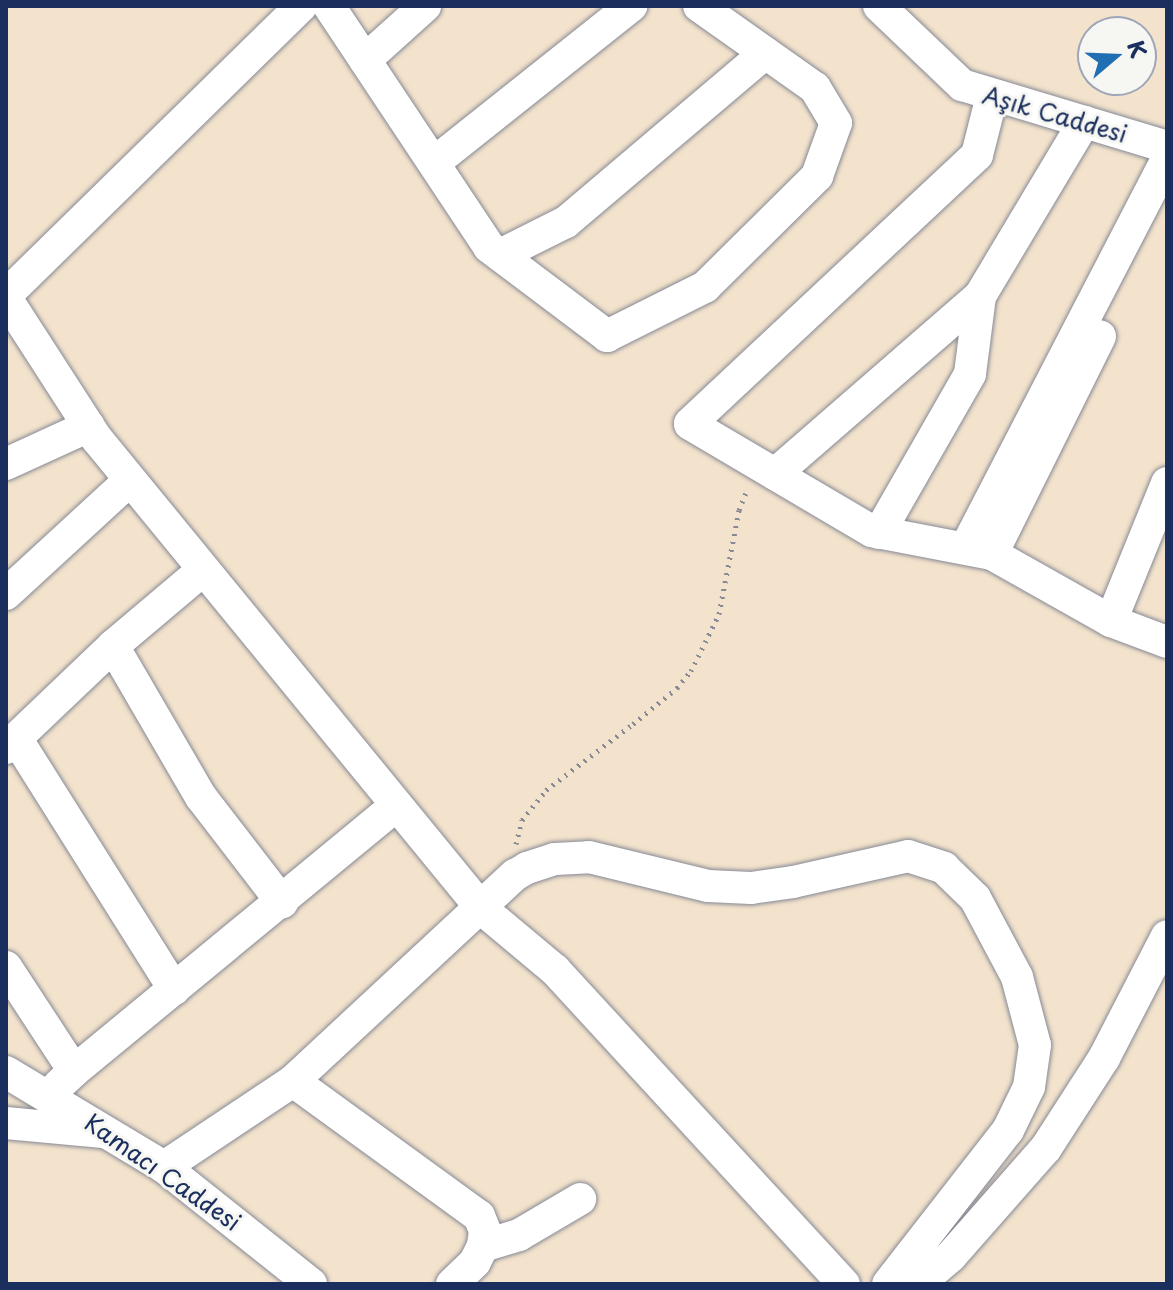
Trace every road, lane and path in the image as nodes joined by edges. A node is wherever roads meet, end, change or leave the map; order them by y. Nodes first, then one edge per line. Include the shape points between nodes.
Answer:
1 (301, 6) edge
2 (329, 6) edge
3 (425, 6) edge
4 (631, 6) edge
5 (699, 6) edge
6 (879, 6) edge
7 (765, 53) junction
8 (365, 60) junction
9 (992, 96) junction
10 (1084, 122) junction
11 (1167, 147) edge
12 (1167, 160) edge
13 (435, 162) junction
14 (1167, 200) edge
15 (500, 255) junction
16 (6, 296) edge
17 (980, 296) junction
18 (89, 426) junction
19 (6, 464) edge
20 (766, 468) junction
21 (130, 480) junction
22 (1167, 483) edge
23 (879, 533) junction
24 (979, 550) junction
25 (203, 570) junction
26 (6, 594) edge
27 (1111, 621) junction
28 (1167, 642) edge
29 (113, 646) junction
30 (11, 743) edge
31 (397, 805) junction
32 (515, 875) junction
33 (282, 902) junction
34 (482, 909) junction
35 (1167, 936) edge
36 (6, 967) edge
37 (174, 989) junction
38 (74, 1071) junction
39 (6, 1072) edge
40 (293, 1081) junction
41 (47, 1096) junction
42 (6, 1123) edge
43 (112, 1133) junction
44 (164, 1167) junction
45 (580, 1199) dead end
46 (483, 1246) junction
47 (311, 1284) edge
48 (452, 1284) edge
49 (844, 1284) edge
50 (888, 1284) edge
51 (918, 1284) edge

1 - 16 street
2 - 8 street
3 - 8 street
4 - 13 street
5 - 7 street
6 - 9 street, Aşık Caddesi via 952,79
7 - 15 street via 566,222
7 - 15 street via 815,88 836,123 817,176 705,287 607,336
8 - 13 street
9 - 10 street, Aşık Caddesi
9 - 20 street via 977,155 690,424
10 - 11 street, Aşık Caddesi
10 - 17 street
12 - 24 street
13 - 15 street via 489,247
14 - 24 street
16 - 18 street
17 - 20 street
17 - 23 street via 970,374
18 - 19 street
18 - 21 street
20 - 23 street
20 - 32 path via 739,510 719,614 702,653 677,688 546,790 522,820
21 - 25 street
21 - 26 street
22 - 27 street
23 - 24 street
24 - 27 street
25 - 29 street
25 - 31 street
27 - 28 street
29 - 30 street
29 - 33 street via 201,797
30 - 37 street
31 - 33 street
31 - 34 street
32 - 34 street
32 - 50 street via 555,859 589,857 708,886 751,888 908,856 944,868 966,886 1017,977 1035,1045 1033,1067 1008,1130
33 - 37 street
34 - 40 street
34 - 49 street via 555,970
35 - 51 street via 1104,1058 1046,1148 951,1256
36 - 38 street
37 - 38 street
38 - 41 street
39 - 41 street, Kamacı Caddesi
40 - 44 street
40 - 46 street via 479,1216
41 - 43 street, Kamacı Caddesi
42 - 43 street
43 - 44 street, Kamacı Caddesi
44 - 47 street, Kamacı Caddesi
45 - 46 street via 519,1235
46 - 48 street

